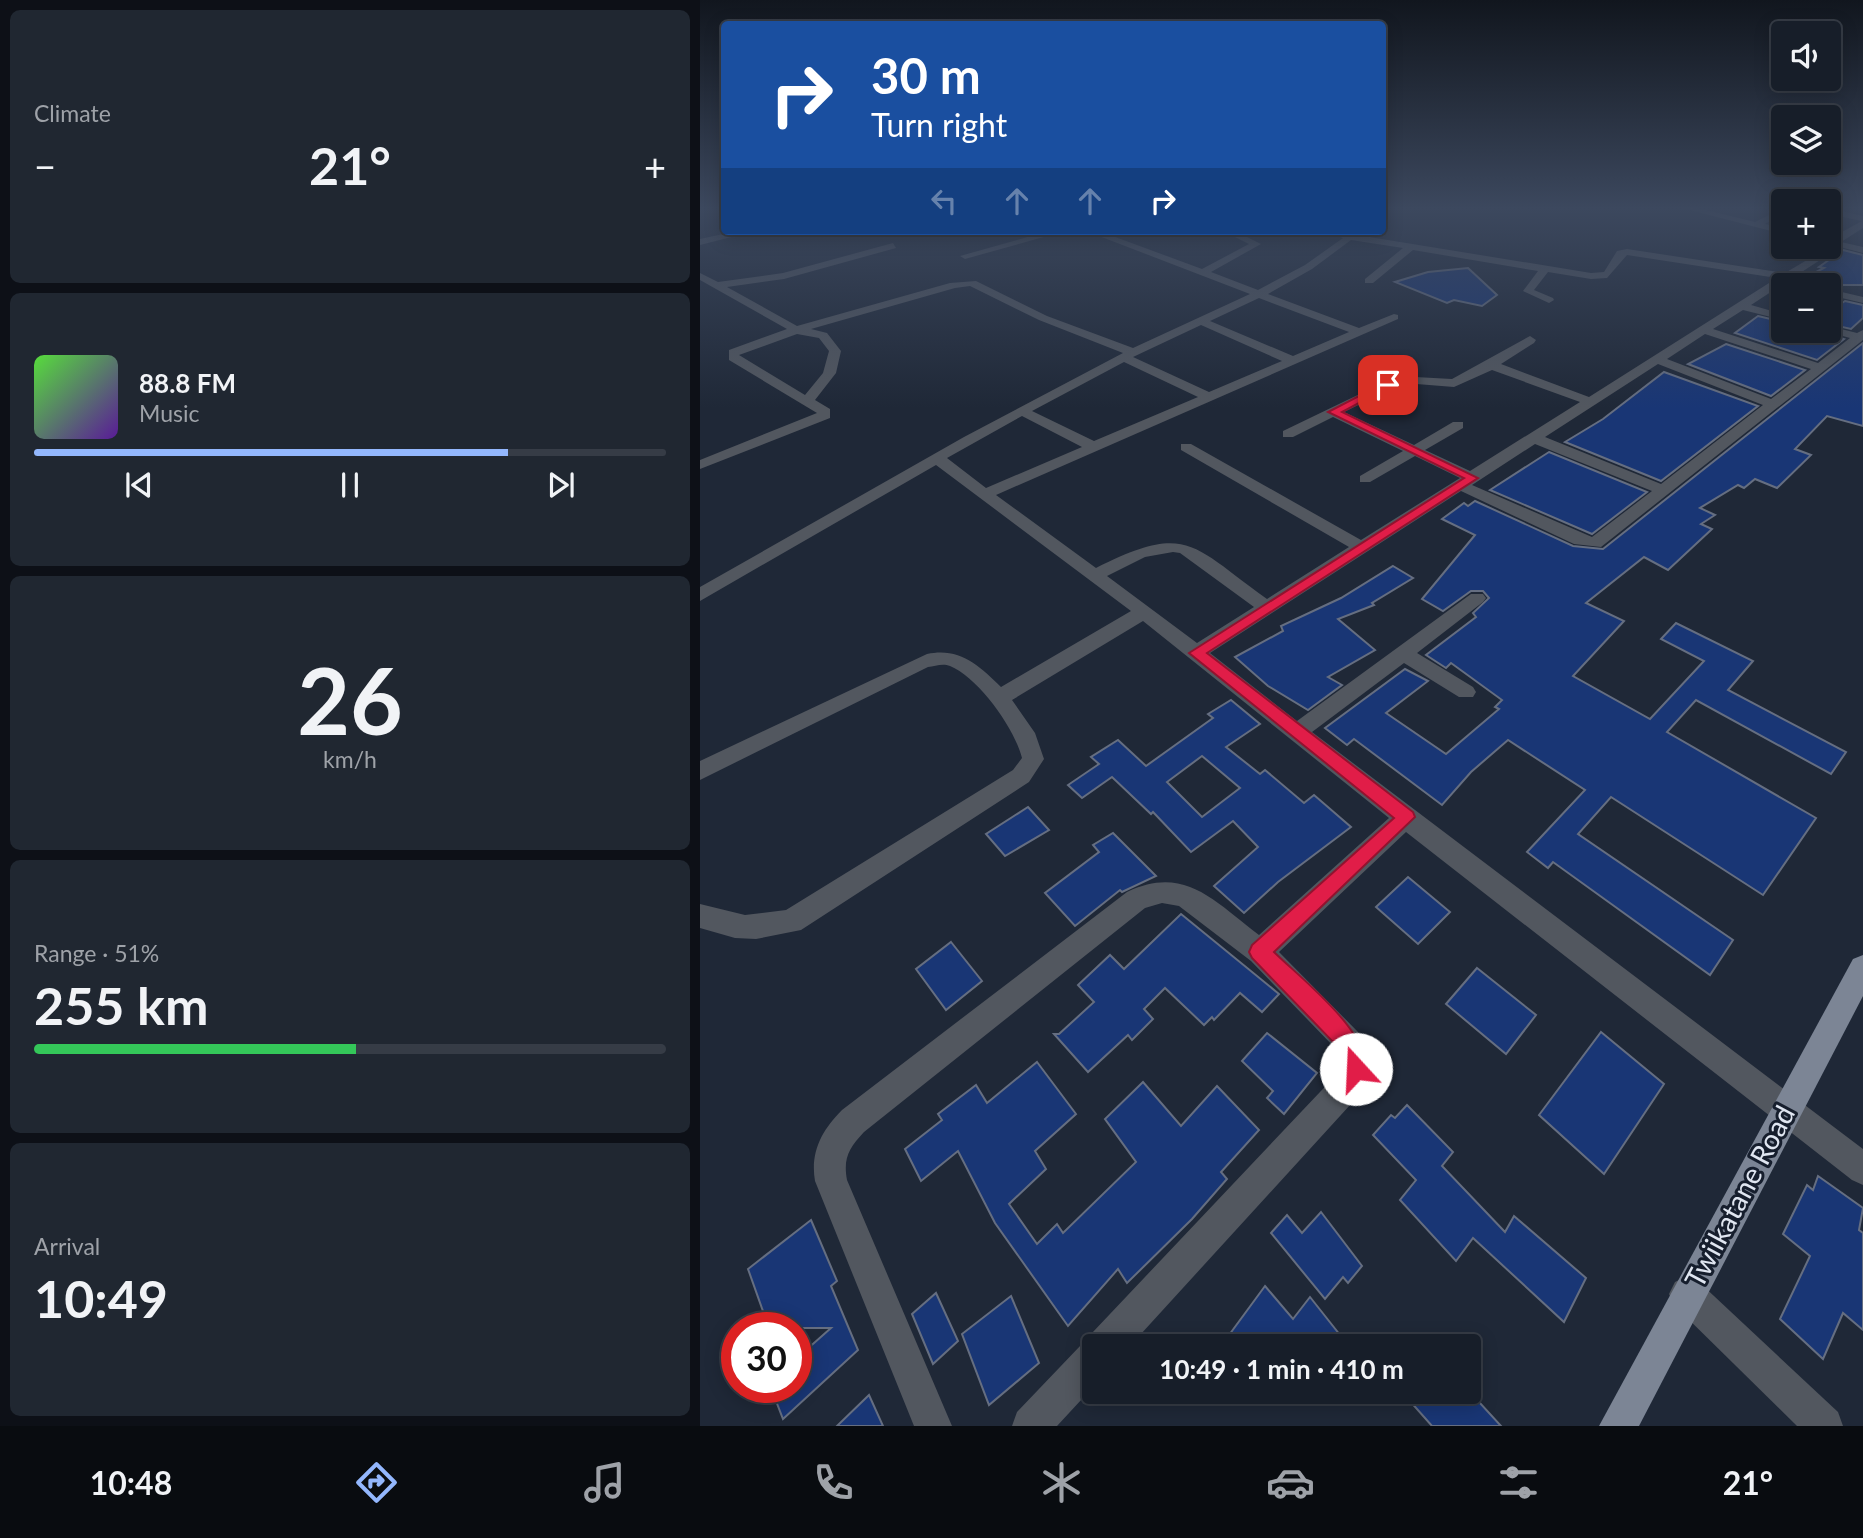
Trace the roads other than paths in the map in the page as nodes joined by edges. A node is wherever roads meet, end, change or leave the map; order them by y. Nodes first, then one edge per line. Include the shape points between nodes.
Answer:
1 (789, 275) edge
2 (1206, 275) edge
3 (1291, 275) edge
4 (1376, 275) edge
5 (1541, 275) edge
6 (1589, 275) edge
7 (1606, 275) edge
8 (700, 276) edge
9 (1368, 281) dead end
10 (716, 285) junction
11 (1771, 288) edge
12 (1256, 293) junction
13 (1841, 295) edge
14 (1549, 300) dead end
15 (1863, 300) edge
16 (1743, 306) junction
17 (1771, 314) edge
18 (1394, 317) dead end
19 (1199, 320) junction
20 (796, 330) junction
21 (1704, 330) junction
22 (1360, 332) junction
23 (1841, 332) edge
24 (1861, 336) edge
25 (1530, 340) dead end
26 (1128, 355) junction
27 (1658, 360) junction
28 (1293, 361) junction
29 (1492, 365) junction
30 (1821, 368) junction
31 (1209, 397) junction
32 (806, 402) junction
33 (1591, 402) junction
34 (1774, 405) junction
35 (1024, 412) junction
36 (1334, 412) junction
37 (1458, 425) dead end
38 (1288, 434) dead end
39 (1534, 438) junction
40 (1094, 447) junction
41 (1186, 447) dead end
42 (1412, 449) junction
43 (938, 459) junction
44 (700, 464) edge
45 (1365, 479) dead end
46 (1466, 481) junction
47 (1663, 490) junction
48 (987, 493) junction
49 (1361, 547) junction
50 (1095, 575) junction
51 (700, 595) edge
52 (1477, 598) dead end
53 (1267, 608) junction
54 (1144, 612) junction
55 (1196, 653) junction
56 (1403, 653) junction
57 (1466, 692) dead end
58 (999, 698) junction
59 (1297, 732) junction
60 (700, 771) edge
61 (1406, 817) junction
62 (700, 916) edge
63 (1260, 952) junction
64 (1863, 968) edge
65 (1786, 1109) junction
66 (1863, 1169) edge
67 (1687, 1294) junction
68 (1116, 1334) edge
69 (1082, 1371) edge
70 (933, 1426) edge
71 (1031, 1426) edge
72 (1618, 1426) edge
73 (1824, 1426) edge

1 - 10 street
2 - 12 street
3 - 12 street
4 - 9 street
5 - 14 street via 1528,291
6 - 7 street
8 - 10 street
10 - 20 street
11 - 16 street
12 - 19 street
12 - 22 street
13 - 15 street
16 - 17 street
16 - 21 street
18 - 22 street
19 - 26 street
19 - 28 street
20 - 26 street via 972,283
20 - 32 street via 824,335 835,351 827,379
20 - 32 street via 732,355
21 - 27 street
21 - 30 street
22 - 28 street
23 - 24 street
24 - 30 street
25 - 29 street
26 - 31 street
26 - 35 street
27 - 33 street
27 - 34 street
28 - 31 street
29 - 33 street
29 - 36 street via 1454,383 1402,379
30 - 34 street
31 - 40 street
32 - 44 street via 825,415
33 - 39 street
34 - 47 street
35 - 40 street
35 - 43 street
36 - 38 street
36 - 42 street
37 - 42 street
39 - 46 street
39 - 47 street
40 - 48 street
41 - 49 street
42 - 45 street
42 - 46 street
43 - 48 street
43 - 51 street
46 - 47 street via 1580,540 1595,543
46 - 49 street
48 - 50 street
49 - 53 street
50 - 53 street via 1169,544 1185,549
50 - 54 street
52 - 56 street
53 - 55 street
54 - 55 street
54 - 58 street
55 - 59 street
56 - 57 street
56 - 59 street
58 - 60 street via 959,662 932,659
58 - 62 street via 1032,750 1033,759 1021,776 792,921 762,929 736,928
59 - 61 street
61 - 63 street
61 - 65 street
63 - 68 street via 1346,1039 1355,1054 1353,1075
63 - 70 street via 1188,897 1162,890 1148,893 837,1136 829,1150 831,1181
64 - 65 main road, Twiikatane Road
65 - 66 street
65 - 67 main road, Twiikatane Road
67 - 72 main road, Twiikatane Road
67 - 73 street
69 - 71 street

